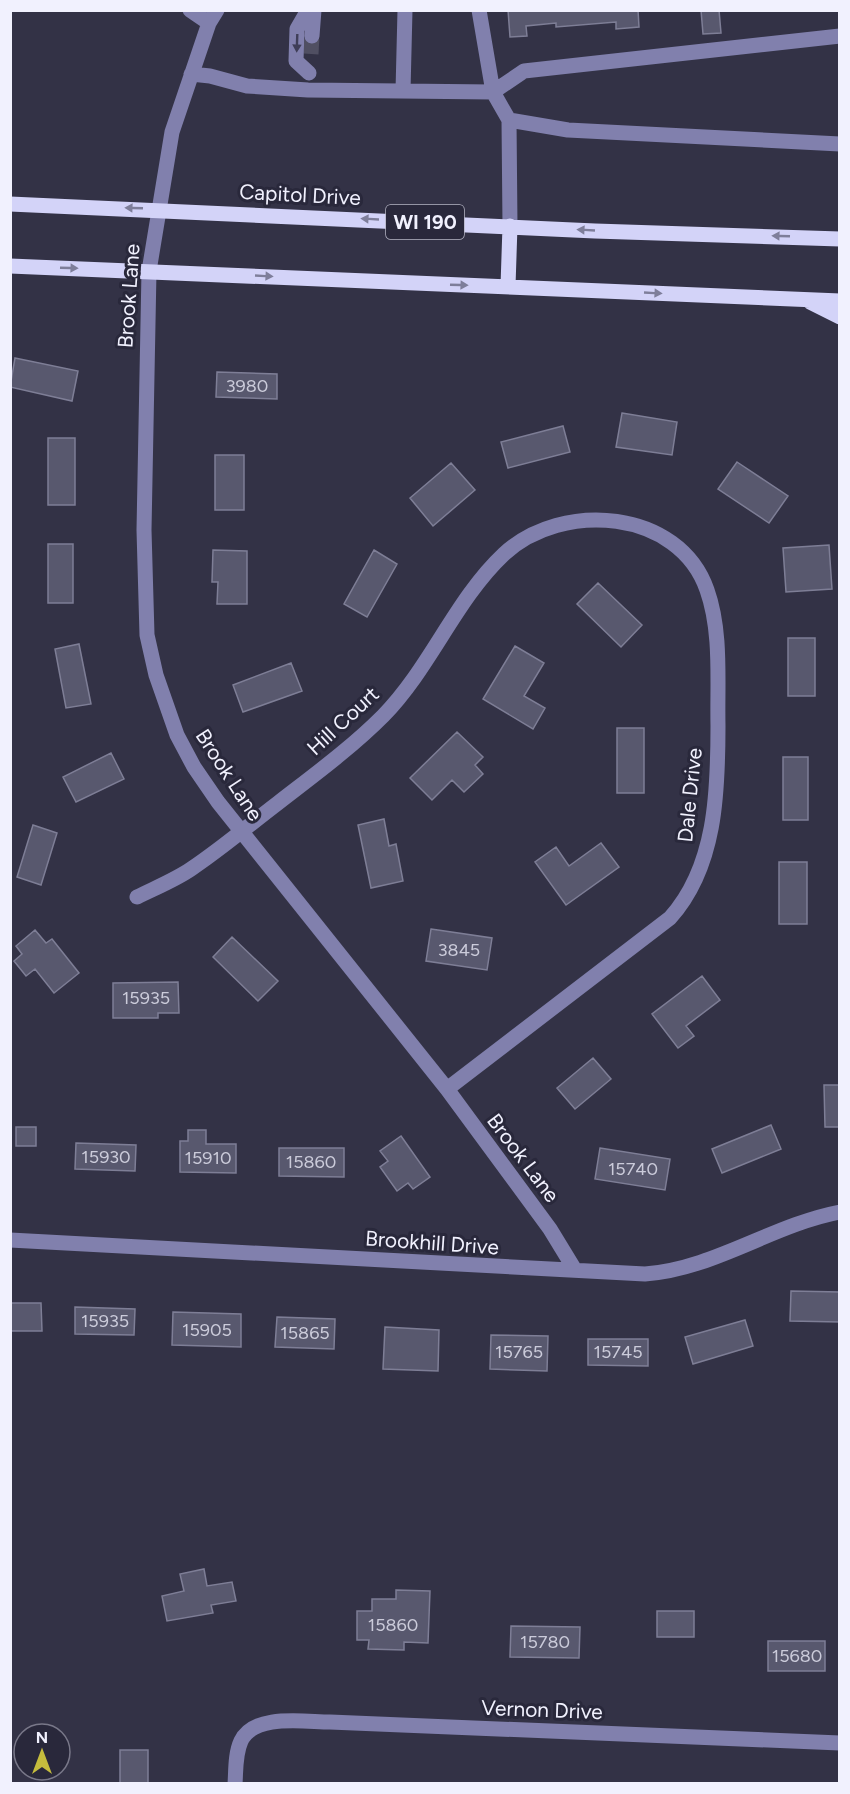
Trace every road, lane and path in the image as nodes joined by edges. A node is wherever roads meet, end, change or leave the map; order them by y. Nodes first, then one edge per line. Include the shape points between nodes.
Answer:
1 (190, 10) edge
2 (308, 10) edge
3 (314, 10) edge
4 (405, 10) edge
5 (479, 10) edge
6 (213, 16) edge
7 (312, 36) tunnel mouth
8 (840, 36) edge
9 (311, 54) tunnel mouth
10 (309, 73) junction
11 (191, 74) junction
12 (308, 90) junction
13 (403, 91) junction
14 (493, 92) junction
15 (509, 120) junction
16 (840, 144) edge
17 (10, 204) edge
18 (159, 208) junction
19 (510, 226) junction
20 (840, 239) edge
21 (10, 266) edge
22 (149, 271) junction
23 (508, 286) junction
24 (805, 300) junction
25 (840, 301) edge
26 (840, 317) edge
27 (535, 534) joint
28 (240, 832) junction
29 (137, 897) dead end
30 (447, 1089) junction
31 (840, 1212) edge
32 (10, 1240) edge
33 (575, 1270) junction
34 (840, 1743) edge
35 (235, 1784) edge

1 - 6 street
2 -> 10 street via 297,29 296,61
3 - 7 street
4 - 13 street
5 - 14 street
6 - 11 street, Brook Lane
8 - 14 street via 524,72
9 - 10 street
10 - 12 street
11 - 12 street via 247,86
11 - 18 street, Brook Lane via 172,132
12 - 13 street
13 - 14 street
14 - 15 street
15 - 16 street via 568,130
15 - 19 street
18 -> 17 main road, Capitol Drive / WI 190
19 -> 18 main road, Capitol Drive / WI 190
18 - 22 street, Brook Lane
20 -> 19 main road, Capitol Drive / WI 190
19 - 23 main road
21 -> 22 main road
22 -> 23 main road
22 - 28 street, Brook Lane via 144,519 147,635 177,735 194,767
23 -> 24 main road
24 - 25 main road
24 - 26 main road
27 - 28 street, Hill Court via 506,552 481,579 435,650 384,715 336,759
27 - 30 street, Dale Drive via 560,524 610,519 675,544 697,569 707,590 715,630 718,737 714,807 702,867 690,892 670,918
28 - 29 street, Hill Court via 190,870
28 - 30 street, Brook Lane
30 - 33 street, Brook Lane via 550,1229
31 - 33 street, Brookhill Drive via 669,1272
32 - 33 street, Brookhill Drive
34 - 35 street, Vernon Drive via 330,1722 262,1724 245,1734 237,1756

